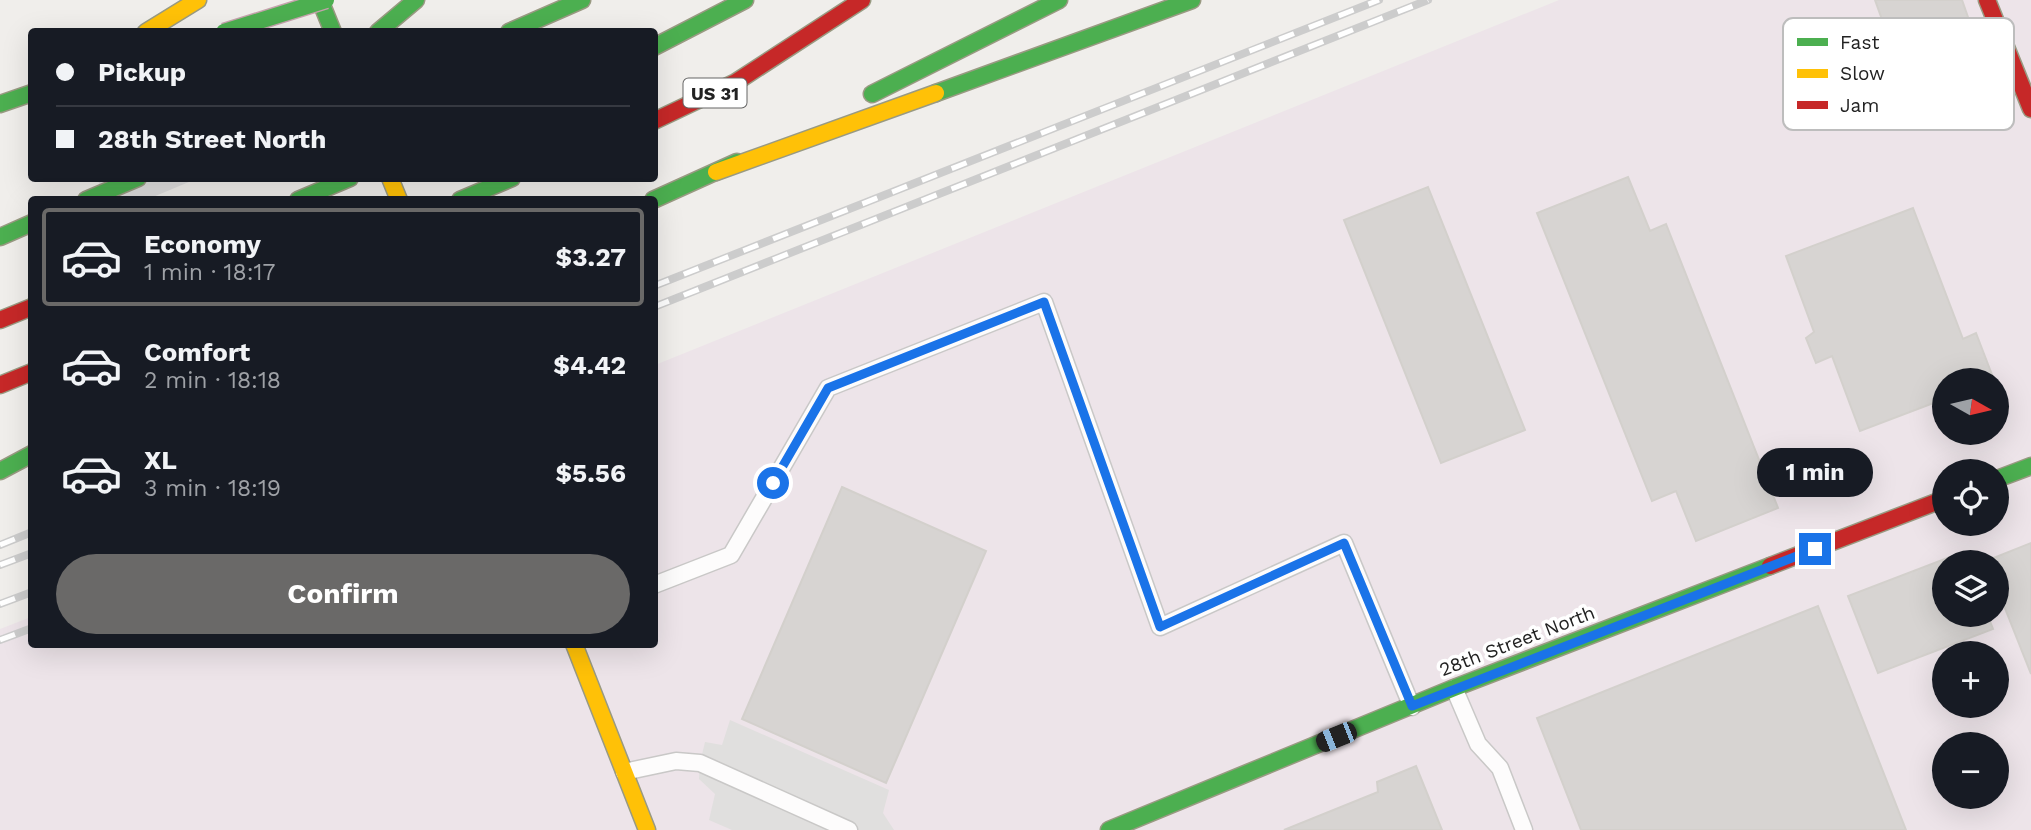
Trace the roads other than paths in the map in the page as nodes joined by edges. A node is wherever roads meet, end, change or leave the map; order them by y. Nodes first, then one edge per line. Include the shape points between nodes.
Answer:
1 (198, 0) edge
2 (320, 0) edge
3 (326, 0) edge
4 (416, 0) edge
5 (582, 0) edge
6 (745, 0) edge
7 (862, 0) edge
8 (1059, 0) edge
9 (1192, 0) edge
10 (1987, 0) edge
11 (1994, 18) edge
12 (152, 28) edge
13 (237, 28) edge
14 (330, 28) edge
15 (383, 28) edge
16 (518, 28) edge
17 (658, 45) edge
18 (2014, 67) edge
19 (28, 93) edge
20 (863, 99) dead end
21 (5, 102) edge
22 (2031, 109) edge
23 (839, 111) dead end
24 (658, 119) edge
25 (716, 172) junction
26 (122, 182) edge
27 (128, 182) edge
28 (341, 182) edge
29 (502, 182) edge
30 (104, 192) junction
31 (95, 196) edge
32 (307, 196) edge
33 (468, 196) edge
34 (658, 198) edge
35 (28, 225) edge
36 (0, 237) edge
37 (28, 309) edge
38 (0, 320) edge
39 (28, 374) edge
40 (0, 385) edge
41 (28, 448) edge
42 (28, 456) edge
43 (0, 458) edge
44 (2031, 466) edge
45 (0, 471) edge
46 (2009, 474) edge
47 (1932, 504) edge
48 (658, 583) edge
49 (576, 648) edge
50 (1454, 688) junction
51 (1412, 706) junction
52 (624, 772) junction
53 (647, 830) edge
54 (849, 830) edge
55 (1109, 830) edge
56 (1524, 830) edge

1 - 12 main road
2 - 14 main road
3 - 13 main road, bridge
4 - 15 main road
5 - 16 main road
6 - 17 main road
7 - 24 main road, US 31 via 773,61
8 - 20 main road
9 - 25 main road
10 - 11 main road
18 - 22 main road
19 - 21 main road
23 - 25 main road
25 - 34 main road
26 - 30 main road
27 - 30 main road
28 - 32 main road
29 - 33 main road
30 - 31 main road
35 - 36 main road
37 - 38 main road
39 - 40 main road
41 - 43 main road
42 - 45 main road
44 - 46 main road
47 - 50 main road, 28th Street North
48 - 51 lane via 731,555 828,388 1044,302 1160,627 1344,543
49 - 52 main road
50 - 51 main road, 28th Street North
50 - 56 lane via 1478,744 1500,768
51 - 55 main road, 28th Street North
52 - 53 main road
52 - 54 lane via 676,761 700,763

